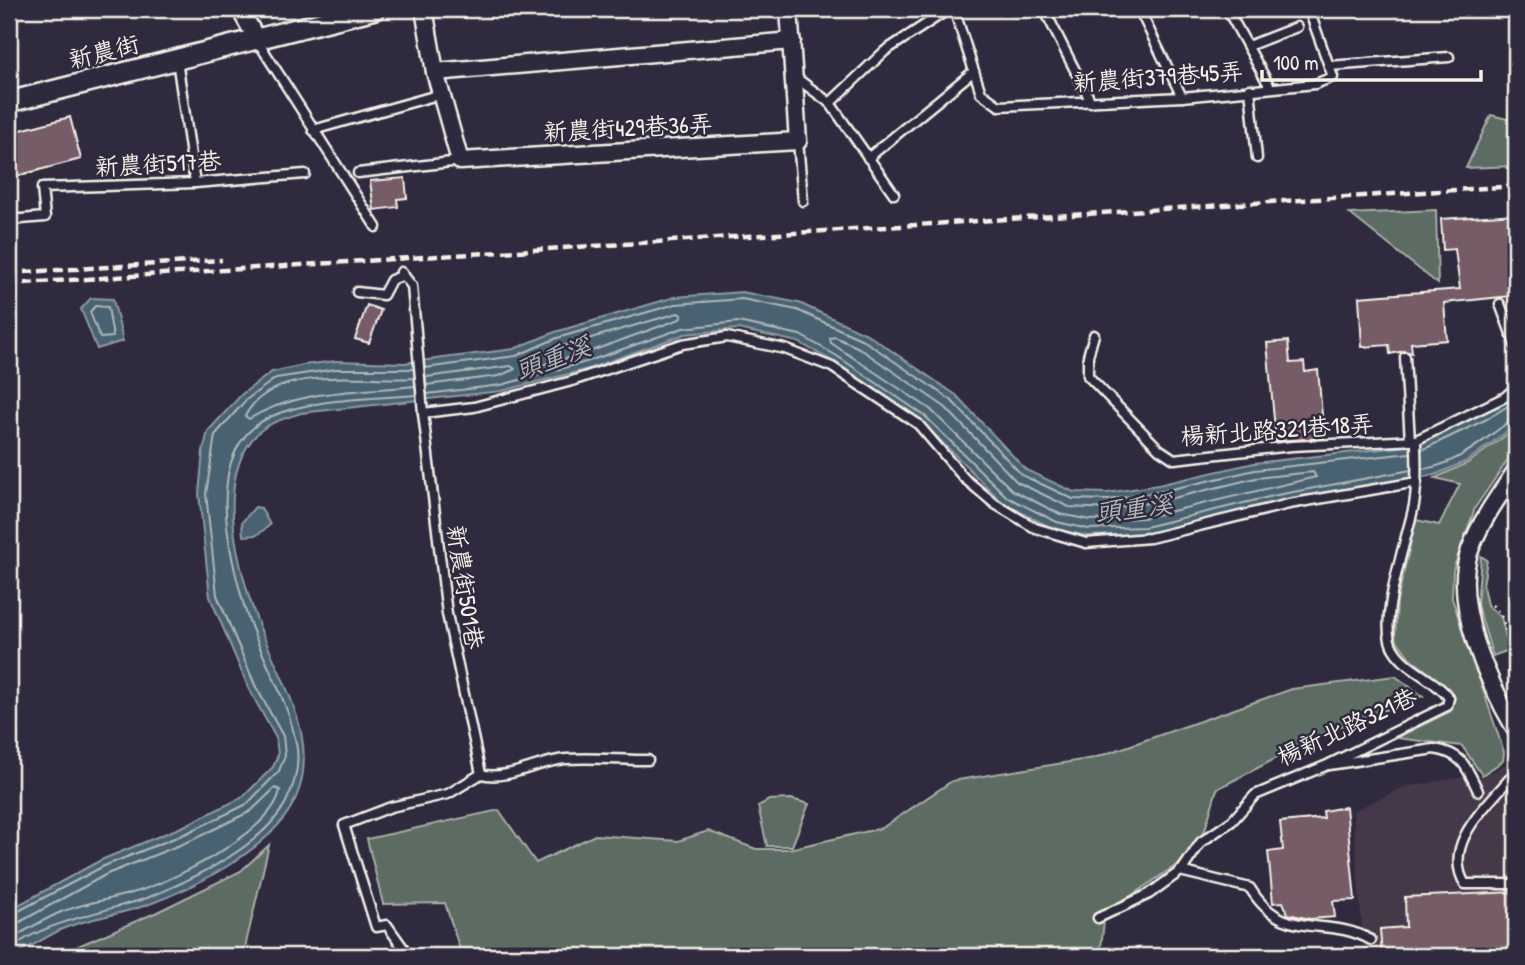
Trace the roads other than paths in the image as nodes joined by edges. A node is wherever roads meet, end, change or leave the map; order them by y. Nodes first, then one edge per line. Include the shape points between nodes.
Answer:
1 (240, 9) edge
2 (375, 9) edge
3 (424, 9) edge
4 (789, 9) edge
5 (951, 9) edge
6 (1044, 9) edge
7 (1139, 9) edge
8 (1227, 9) edge
9 (1314, 9) edge
10 (1297, 27) dead end
11 (256, 38) junction
12 (792, 41) junction
13 (1248, 46) junction
14 (1449, 57) dead end
15 (177, 60) junction
16 (1329, 66) junction
17 (974, 71) junction
18 (435, 72) junction
19 (795, 77) junction
20 (1270, 87) junction
21 (1250, 89) junction
22 (441, 94) junction
23 (1182, 97) junction
24 (9, 102) edge
25 (1091, 102) junction
26 (830, 103) junction
27 (313, 130) junction
28 (798, 141) junction
29 (868, 158) junction
30 (1257, 158) dead end
31 (460, 161) junction
32 (358, 173) dead end
33 (305, 174) dead end
34 (195, 183) junction
35 (894, 194) dead end
36 (803, 201) dead end
37 (9, 220) edge
38 (376, 227) dead end
39 (357, 292) dead end
40 (1500, 304) dead end
41 (1094, 335) dead end
42 (1516, 347) edge
43 (1405, 357) dead end
44 (1516, 387) edge
45 (422, 408) junction
46 (1414, 441) junction
47 (1516, 471) edge
48 (1417, 480) junction
49 (1516, 730) edge
50 (648, 760) dead end
51 (1325, 766) junction
52 (1516, 771) edge
53 (481, 774) junction
54 (1478, 791) dead end
55 (1180, 871) junction
56 (1516, 884) edge
57 (1098, 918) dead end
58 (1371, 940) dead end
59 (409, 956) edge

1 - 11 street
2 - 11 street, 新農街
3 - 18 street
4 - 12 street
5 - 17 lane, 新農街379巷45弄
5 - 26 lane via 885,51
6 - 25 lane
7 - 23 lane
8 - 13 lane
9 - 16 lane via 1310,13
10 - 13 lane
11 - 15 street, 新農街
11 - 27 lane
12 - 18 street
12 - 19 street
13 - 20 lane
14 - 16 lane
15 - 24 street, 新農街
15 - 34 lane
16 - 20 lane, 新農街379巷45弄 via 1333,77 1315,84
17 - 25 lane, 新農街379巷45弄 via 981,93 999,106
17 - 29 lane
18 - 22 street
19 - 26 lane
19 - 28 street
20 - 21 lane, 新農街379巷45弄
21 - 23 lane, 新農街379巷45弄
21 - 30 lane
22 - 27 lane
22 - 31 street
23 - 25 lane, 新農街379巷45弄
26 - 29 lane
27 - 38 lane
28 - 31 street, 新農街429巷36弄
28 - 36 lane
29 - 35 lane
31 - 32 lane
33 - 34 lane, 新農街517巷
34 - 37 lane, 新農街517巷 via 42,188 44,218
39 - 45 lane, 新農街501巷 via 383,295 391,280 402,274 412,286
40 - 42 lane
41 - 46 lane, 楊新北路321巷18弄 via 1088,376 1158,449 1174,458 1292,446
43 - 46 lane
44 - 46 lane
45 - 48 lane via 474,407 572,382 682,344 727,337 785,349 832,367 918,424 964,478 995,504 1035,528 1086,543 1150,538 1289,504
45 - 53 lane, 新農街501巷 via 447,614
46 - 48 lane
47 - 49 street via 1486,513 1469,553 1465,596 1473,634
48 - 51 lane, 楊新北路321巷 via 1389,623 1392,647 1412,671 1443,690 1449,698 1447,706
50 - 53 lane via 567,759 538,763 495,778
51 - 54 lane via 1434,749 1450,751 1464,761
51 - 55 lane, 楊新北路321巷 via 1255,794 1232,821 1201,842
52 - 56 lane via 1461,837 1459,860 1465,884
53 - 59 lane via 448,794 391,807 344,825 376,927 387,925
55 - 57 lane, 楊新北路321巷 via 1149,894
55 - 58 lane via 1250,888 1263,909 1291,923 1356,932

